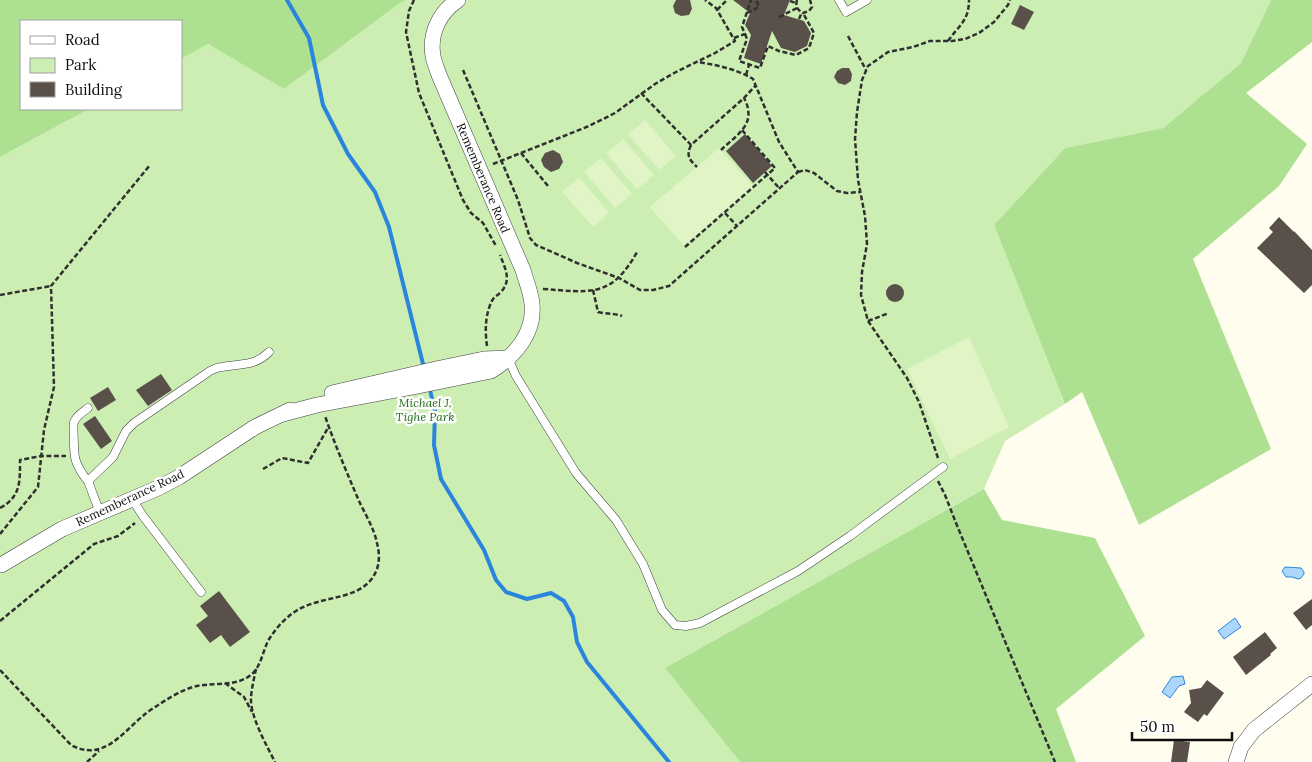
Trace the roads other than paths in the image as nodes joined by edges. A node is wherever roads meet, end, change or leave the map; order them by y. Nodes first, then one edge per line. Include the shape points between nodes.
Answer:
1 (458, 0) edge
2 (839, 0) edge
3 (867, 0) edge
4 (269, 352) dead end
5 (508, 358) junction
6 (436, 375) junction
7 (416, 380) junction
8 (88, 408) dead end
9 (282, 414) junction
10 (943, 467) road end
11 (88, 481) junction
12 (132, 499) junction
13 (100, 513) junction
14 (0, 567) edge
15 (201, 592) dead end
16 (1312, 684) edge
17 (1236, 762) edge

1 - 5 street, Rememberance Road via 437,22 433,56 528,288 532,306 530,326
2 - 3 lane via 846,12
4 - 11 lane via 250,364 210,371 134,423 126,431 114,457
5 - 6 street, Rememberance Road via 490,359
5 - 6 street, Rememberance Road via 491,371
5 - 10 lane via 576,473 616,520 642,564 662,610 675,625 700,623 798,571
6 - 7 street, Rememberance Road
7 - 9 street, Rememberance Road
7 - 9 street, Rememberance Road via 338,391
8 - 11 lane via 74,421 73,430 75,458
9 - 12 street, Rememberance Road via 255,427 179,477
11 - 13 lane
12 - 13 street, Rememberance Road
12 - 15 lane
13 - 14 street, Rememberance Road via 62,530
16 - 17 street via 1254,730

